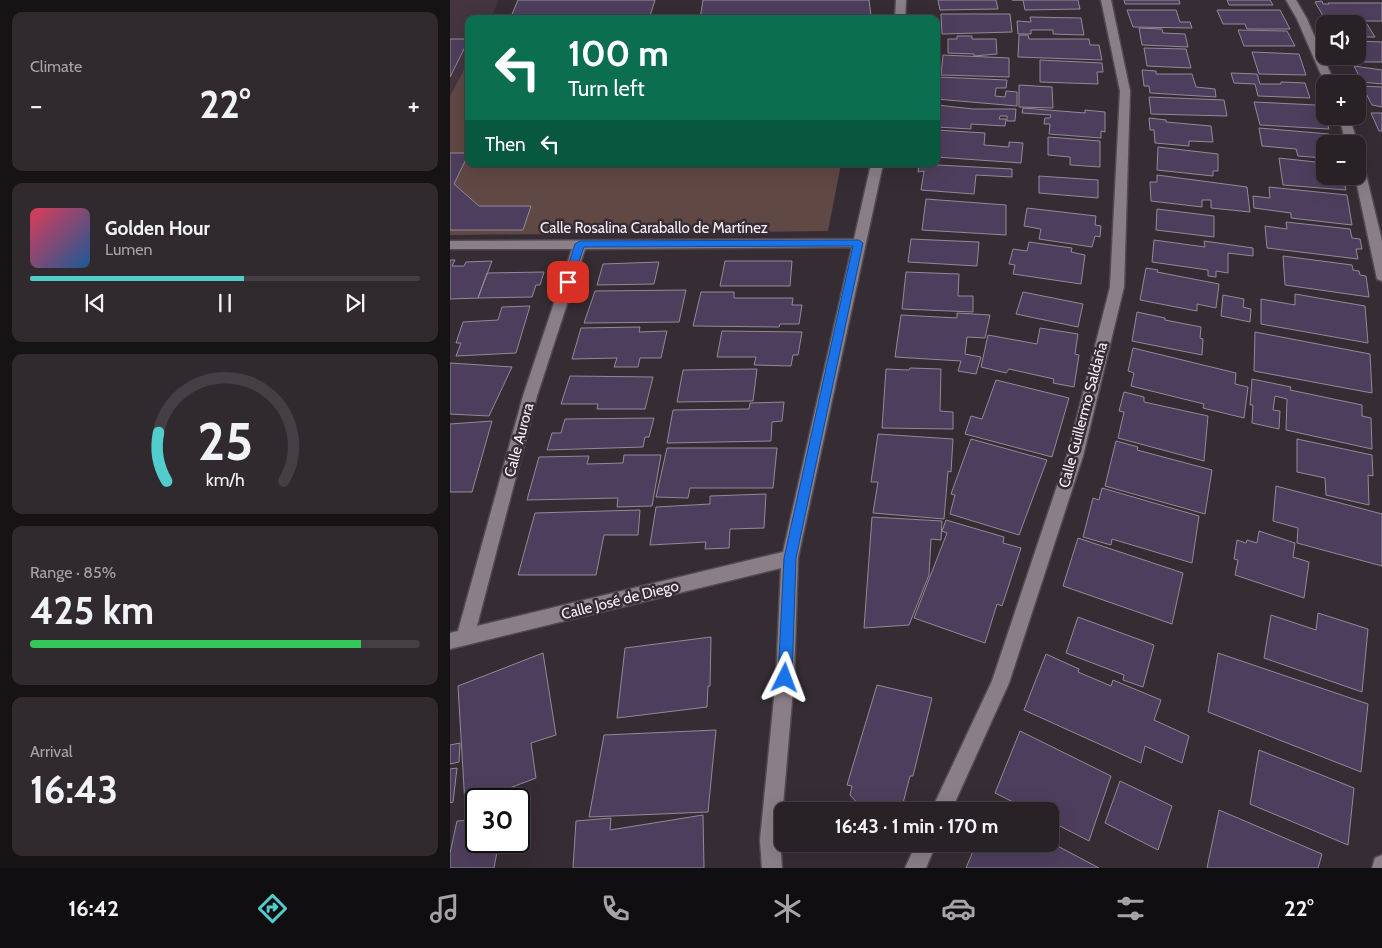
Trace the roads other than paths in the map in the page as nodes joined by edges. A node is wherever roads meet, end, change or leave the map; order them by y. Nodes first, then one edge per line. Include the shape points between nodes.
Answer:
1 (901, 0) edge
2 (1106, 0) edge
3 (1291, 0) edge
4 (900, 15) edge
5 (1326, 75) edge
6 (876, 167) edge
7 (1362, 185) edge
8 (859, 243) junction
9 (580, 244) junction
10 (450, 245) edge
11 (1382, 276) edge
12 (790, 558) junction
13 (457, 639) edge
14 (945, 802) edge
15 (922, 852) edge
16 (772, 868) edge
17 (915, 868) edge

1 - 4 street
2 - 14 street, Calle Guillermo Saldaña via 1125,92 1117,287 1075,456 1000,682
3 - 5 street
6 - 8 street
7 - 11 street
8 - 9 street, Calle Rosalina Caraballo de Martínez
8 - 12 street
9 - 10 street, Calle Rosalina Caraballo de Martínez
9 - 13 street, Calle Aurora via 530,396
12 - 13 street, Calle José de Diego
12 - 16 street via 785,678 770,840
15 - 17 street

